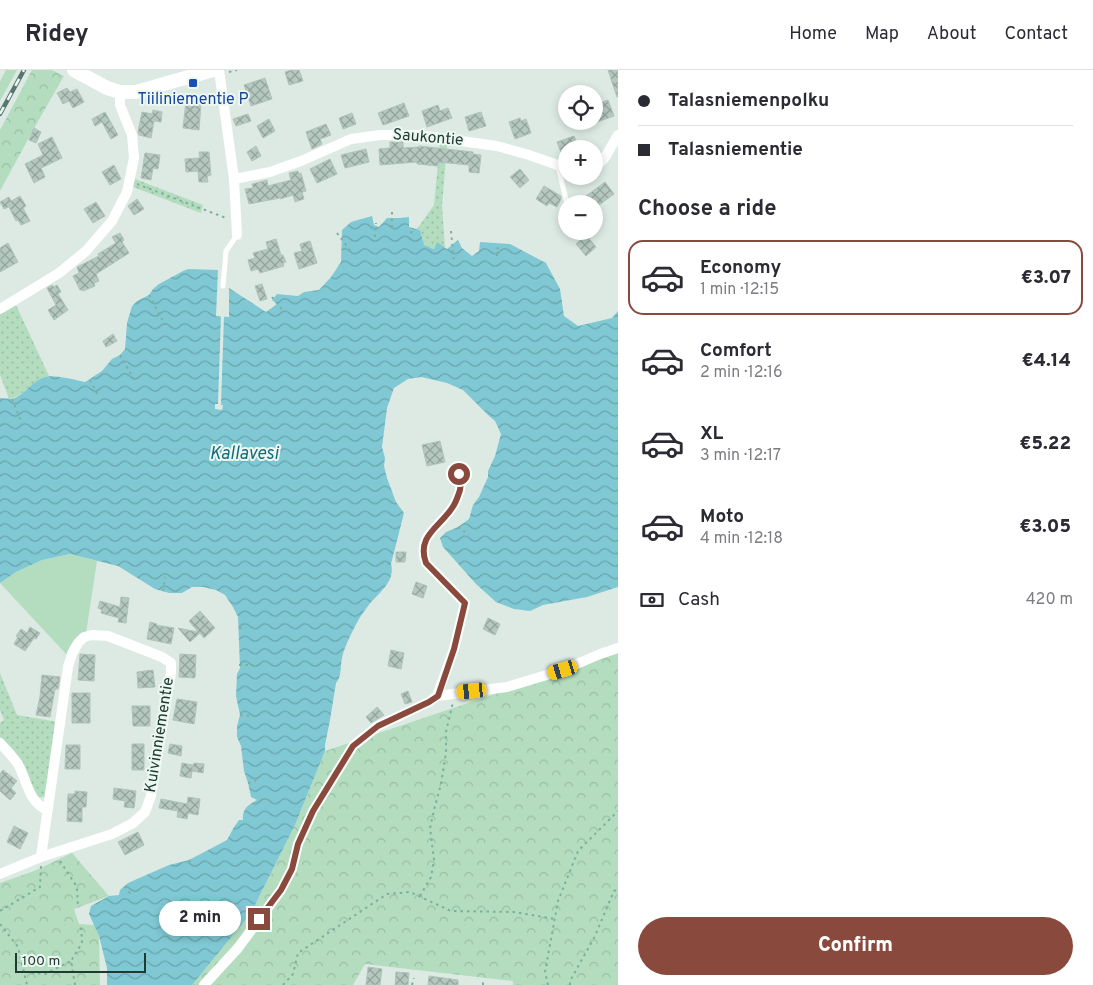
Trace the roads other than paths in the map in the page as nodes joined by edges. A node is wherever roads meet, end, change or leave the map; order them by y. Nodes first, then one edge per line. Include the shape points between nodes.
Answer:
1 (74, 70) edge
2 (213, 70) edge
3 (219, 70) edge
4 (120, 92) junction
5 (618, 134) edge
6 (603, 160) edge
7 (558, 166) edge
8 (234, 179) junction
9 (237, 235) joint
10 (223, 286) dead end
11 (0, 309) edge
12 (459, 474) dead end
13 (618, 648) edge
14 (438, 696) junction
15 (0, 742) edge
16 (47, 810) junction
17 (41, 857) junction
18 (0, 874) edge
19 (204, 985) edge

1 - 4 street
2 - 4 street via 136,92
3 - 8 street
4 - 11 street via 120,104 132,135 134,158 127,192 112,221 86,251 59,273
5 - 6 street
7 - 8 street, Saukontie via 497,146 418,135 380,135 352,139 301,162
8 - 9 street
9 - 10 lane via 226,250
12 - 14 street via 462,481 452,509 430,532 425,543 426,563 465,603
13 - 14 street via 508,687
14 - 19 street via 378,726 353,746 313,811 281,890 238,948
15 - 16 street via 18,765 35,802
16 - 17 street, Kuivinniementie
16 - 17 street, Kuivinniementie via 68,666 78,642 92,635 108,636 171,663 151,796 144,812 133,823 112,834
17 - 18 street, Kuivinniementie

